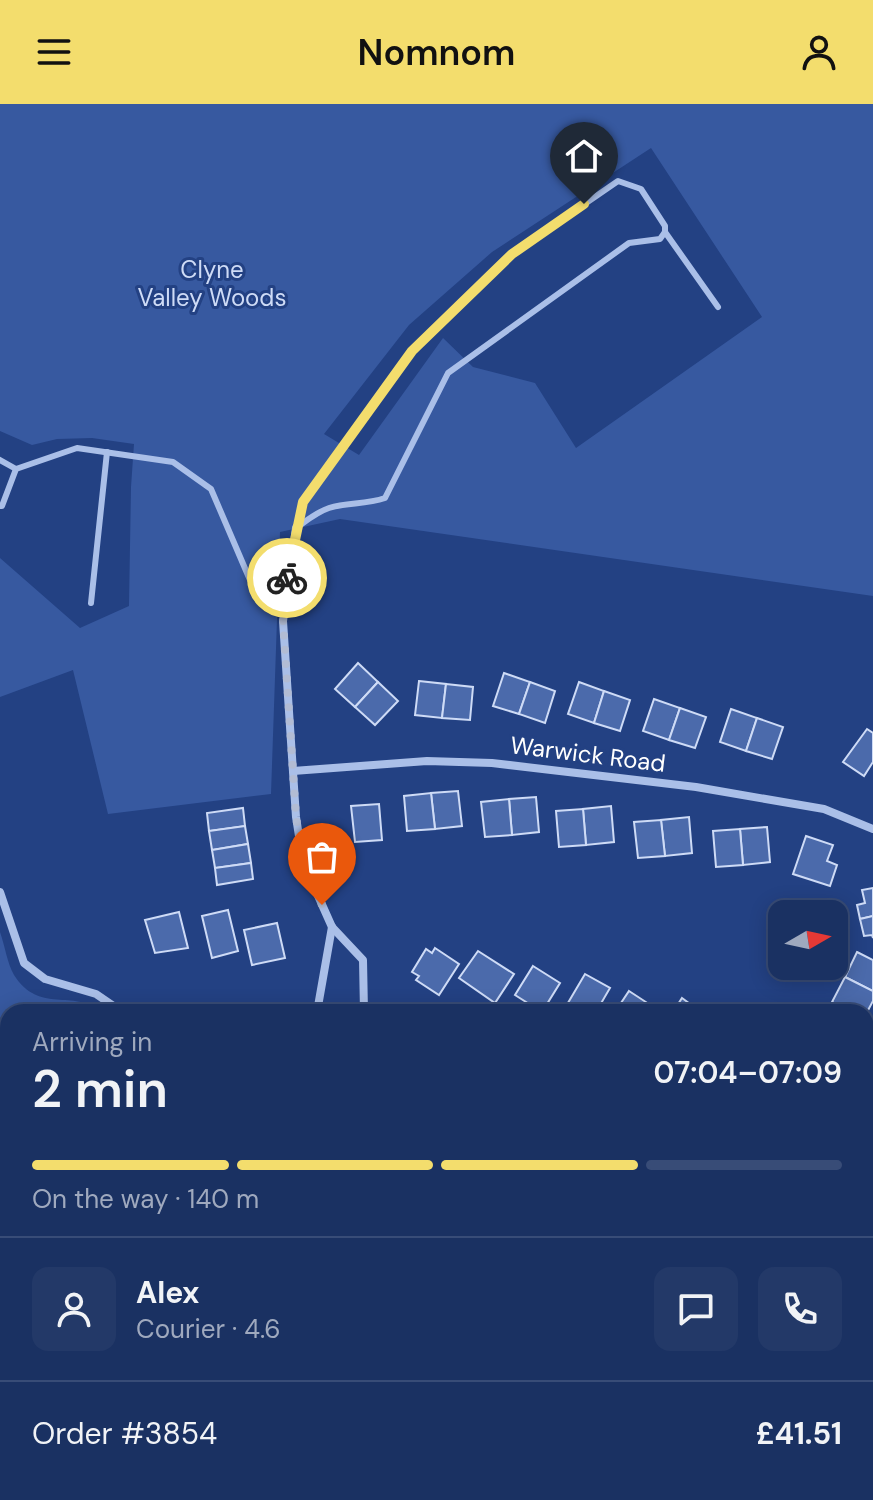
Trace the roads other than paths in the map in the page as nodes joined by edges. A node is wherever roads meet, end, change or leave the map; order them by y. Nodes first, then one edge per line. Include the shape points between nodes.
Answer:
1 (665, 232) junction
2 (718, 307) dead end
3 (107, 452) junction
4 (0, 460) edge
5 (16, 469) junction
6 (0, 506) edge
7 (296, 528) junction
8 (286, 591) junction
9 (91, 603) dead end
10 (293, 771) junction
11 (873, 829) edge
12 (0, 892) edge
13 (332, 927) junction
14 (111, 1004) edge
15 (318, 1004) edge
16 (364, 1004) edge

1 - 2 lane
1 - 7 lane via 660,239 629,243 448,373 385,498 326,509
1 - 7 lane via 641,189 618,181 512,254 412,351 303,502
3 - 5 lane via 77,448
3 - 8 lane via 173,462 211,489 250,580
3 - 9 lane
4 - 5 lane
5 - 6 lane
7 - 8 street
8 - 10 street via 283,621
10 - 11 street, Warwick Road via 427,761 492,763 696,787 824,809
10 - 13 street via 303,862
12 - 14 street via 24,963 45,979 96,994
13 - 15 street
13 - 16 street via 363,960

